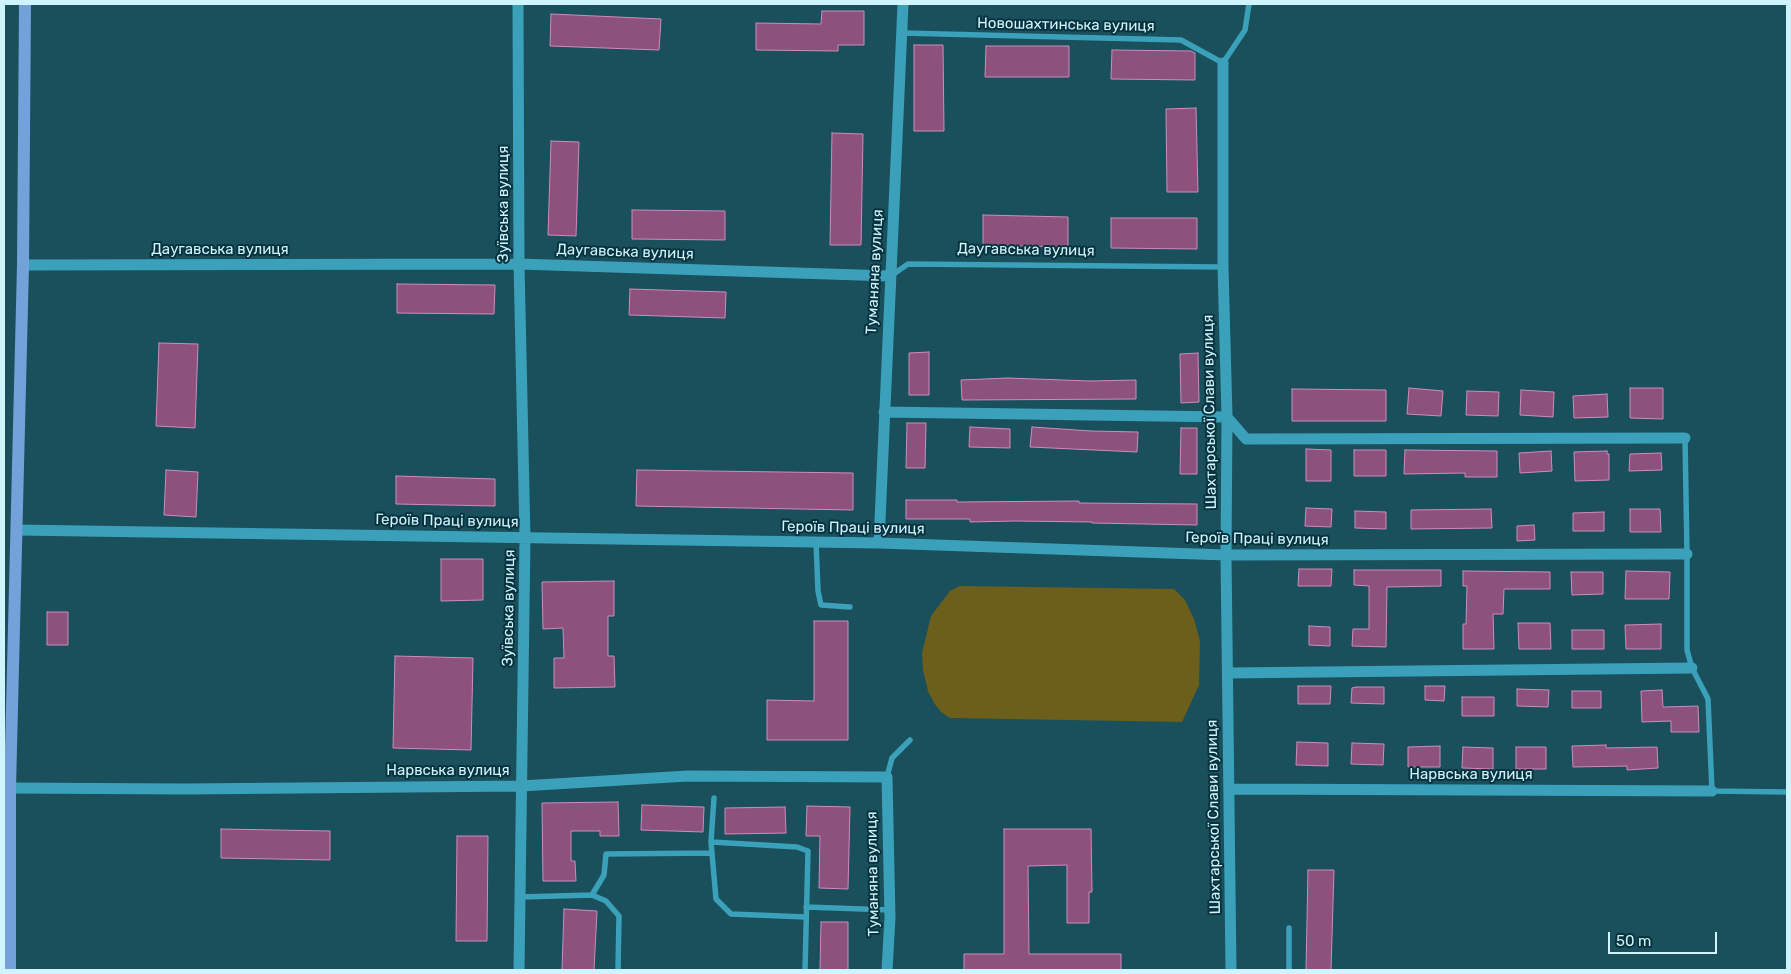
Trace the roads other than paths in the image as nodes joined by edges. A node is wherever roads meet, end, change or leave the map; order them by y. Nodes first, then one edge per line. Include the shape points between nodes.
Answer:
1 (25, 4) edge
2 (518, 4) edge
3 (903, 4) edge
4 (1250, 4) edge
5 (902, 33) junction
6 (1224, 63) junction
7 (519, 264) junction
8 (23, 265) junction
9 (1222, 267) junction
10 (890, 276) junction
11 (884, 412) junction
12 (1227, 417) junction
13 (1685, 438) joint
14 (17, 530) junction
15 (525, 536) junction
16 (816, 542) junction
17 (879, 543) junction
18 (1687, 554) junction
19 (1226, 555) junction
20 (850, 607) dead end
21 (1692, 668) junction
22 (1228, 673) junction
23 (910, 740) dead end
24 (886, 778) junction
25 (522, 786) junction
26 (10, 788) junction
27 (1229, 789) junction
28 (1712, 790) junction
29 (1787, 792) edge
30 (714, 798) dead end
31 (7, 819) edge
32 (711, 842) junction
33 (712, 853) junction
34 (592, 895) junction
35 (520, 897) junction
36 (806, 907) junction
37 (890, 910) junction
38 (806, 917) junction
39 (1289, 928) dead end
40 (10, 970) edge
41 (519, 970) edge
42 (618, 970) edge
43 (805, 970) edge
44 (887, 970) edge
45 (1231, 970) edge
46 (1289, 970) edge

1 - 8 main road
2 - 7 street, Зуївська вулиця
3 - 5 street, Туманяна вулиця
4 - 6 lane via 1246,30
5 - 6 lane, Новошахтинська вулиця via 1181,40
5 - 10 street, Туманяна вулиця
6 - 9 street, Шахтарської Слави вулиця
7 - 8 street, Даугавська вулиця
7 - 10 street, Даугавська вулиця
7 - 15 street, Зуївська вулиця
8 - 14 main road
9 - 10 lane, Даугавська вулиця via 908,264
9 - 12 street, Шахтарської Слави вулиця
10 - 11 street, Туманяна вулиця
11 - 12 street
11 - 17 street, Туманяна вулиця
12 - 13 street via 1246,439
12 - 19 street, Шахтарської Слави вулиця
13 - 18 lane
14 - 15 street, Героїв Праці вулиця
14 - 26 main road
15 - 16 street, Героїв Праці вулиця
15 - 25 street, Зуївська вулиця
16 - 17 street, Героїв Праці вулиця
16 - 20 lane via 821,605
17 - 19 street, Героїв Праці вулиця
18 - 19 street, Героїв Праці вулиця
18 - 21 lane via 1687,650
19 - 22 street, Шахтарської Слави вулиця
21 - 22 street
21 - 28 lane via 1708,699
22 - 27 street, Шахтарської Слави вулиця
23 - 24 lane via 892,758
24 - 25 street, Нарвська вулиця via 688,776
24 - 37 street, Туманяна вулиця
25 - 26 street, Нарвська вулиця
25 - 35 street, Зуївська вулиця
26 - 31 main road
27 - 28 street, Нарвська вулиця
27 - 45 street, Шахтарської Слави вулиця
28 - 29 lane
30 - 32 lane
31 - 40 main road
32 - 33 lane
32 - 36 lane via 808,851
33 - 34 lane via 606,854 604,875
33 - 38 lane via 716,899 731,914
34 - 35 lane
34 - 42 lane via 606,901 619,916
35 - 41 street, Зуївська вулиця
36 - 37 lane
36 - 38 lane
37 - 44 street, Туманяна вулиця
38 - 43 lane
39 - 46 lane

